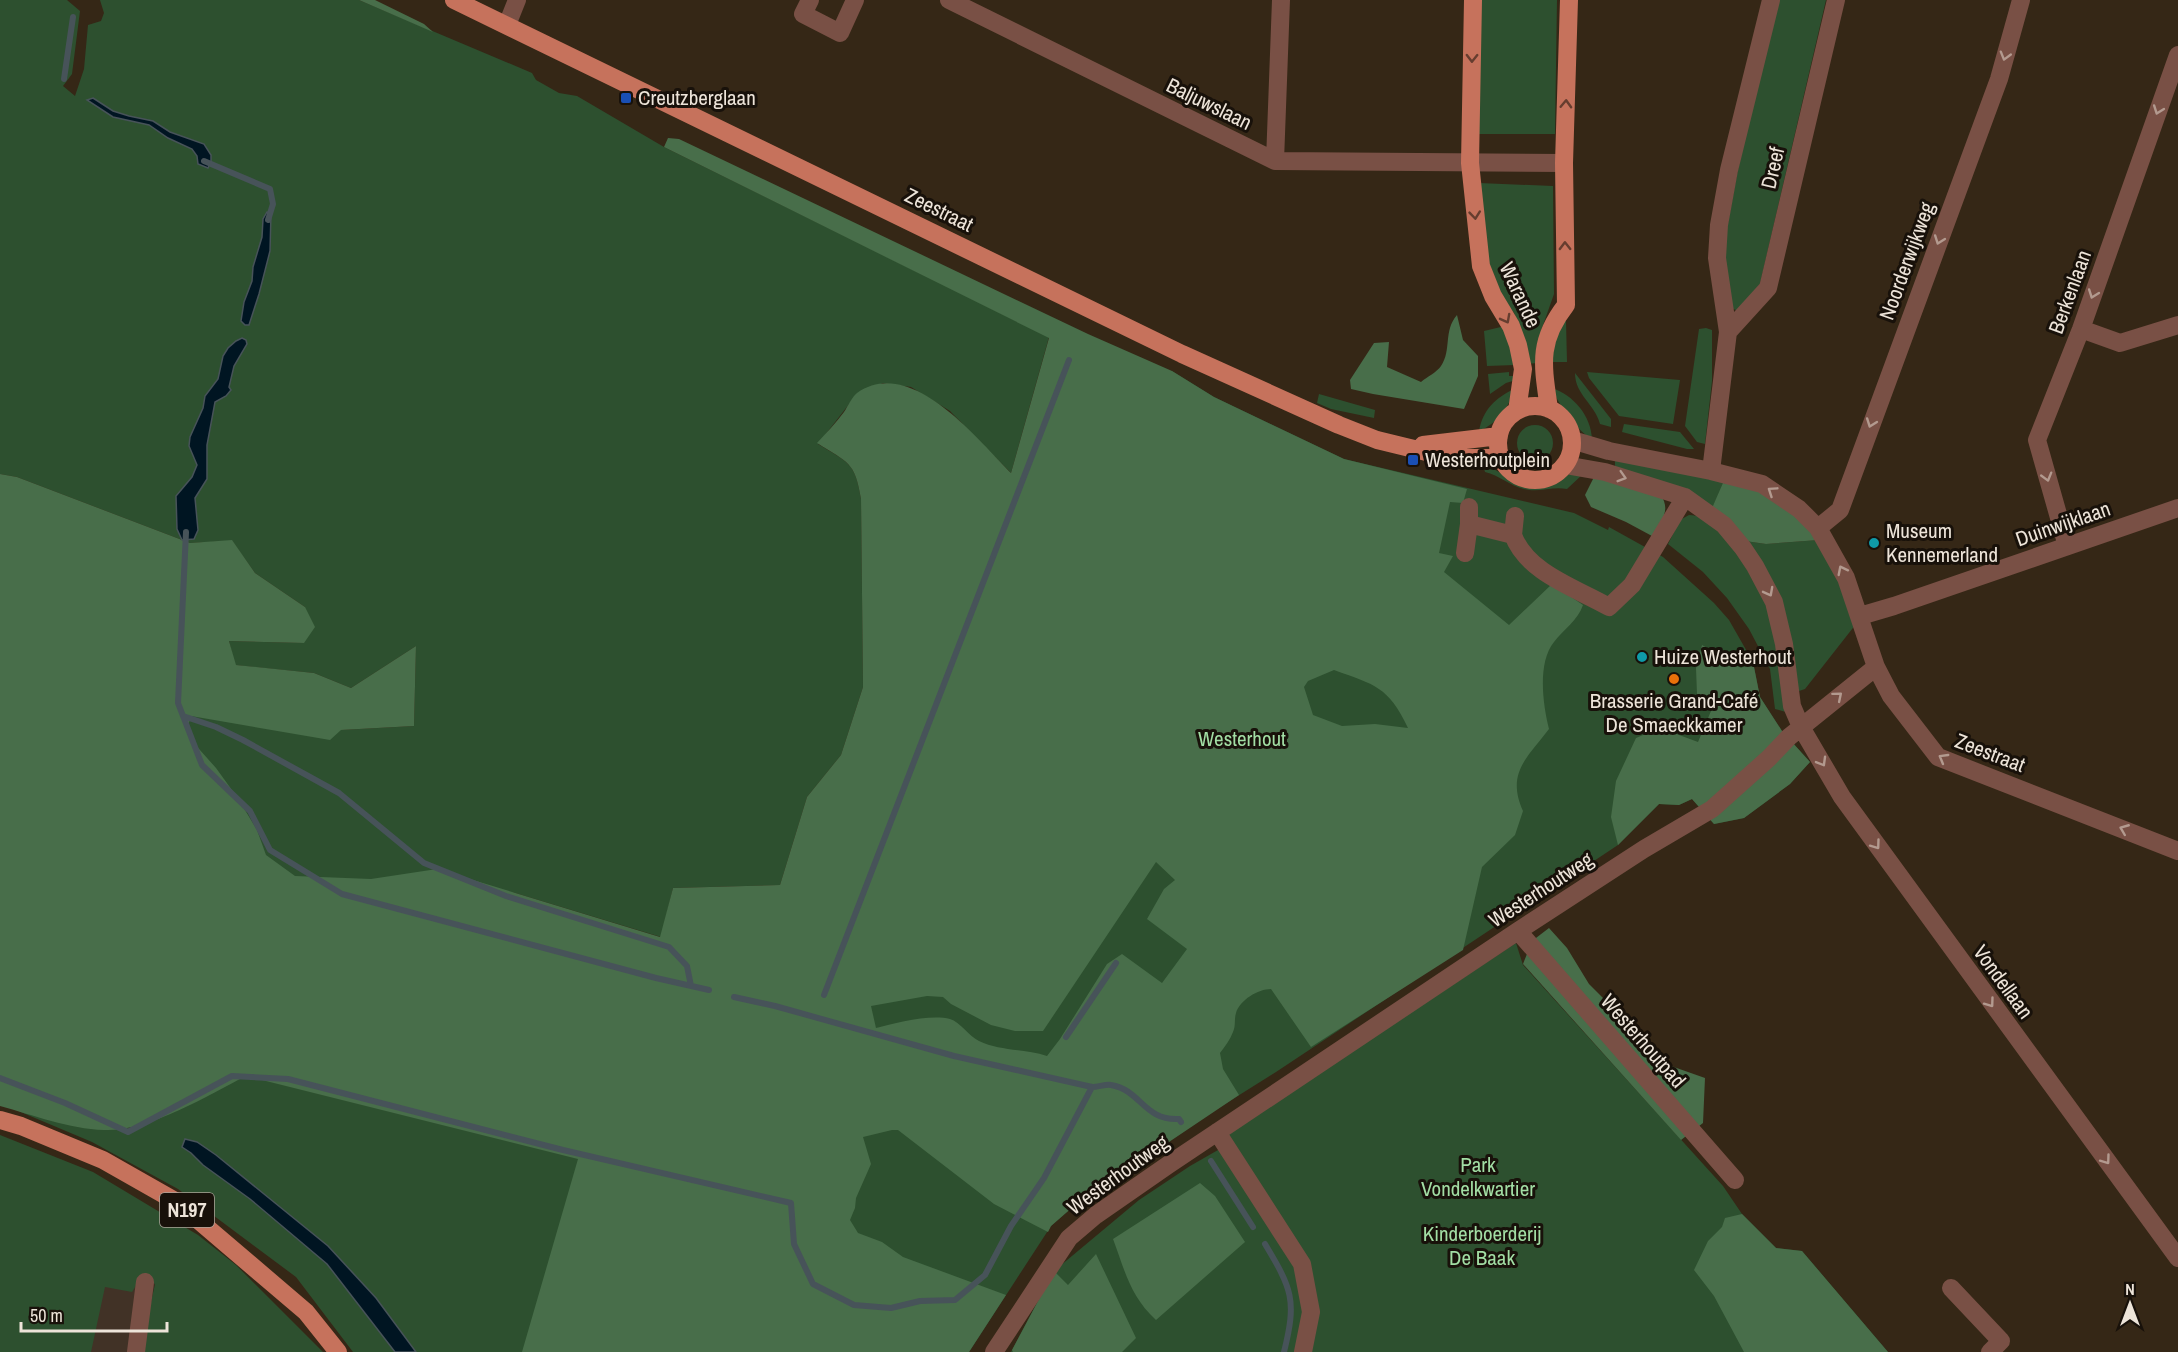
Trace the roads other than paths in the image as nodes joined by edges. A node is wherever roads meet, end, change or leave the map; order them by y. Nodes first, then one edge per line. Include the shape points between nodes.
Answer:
1 (454, 0) edge
2 (517, 0) edge
3 (810, 0) edge
4 (855, 0) edge
5 (949, 0) edge
6 (1281, 0) edge
7 (1473, 0) edge
8 (1569, 0) edge
9 (1771, 0) edge
10 (1836, 0) edge
11 (2021, 0) edge
12 (984, 8) edge
13 (507, 25) junction
14 (2178, 55) edge
15 (1275, 162) junction
16 (1470, 163) junction
17 (1564, 163) junction
18 (2178, 325) edge
19 (2081, 328) junction
20 (1728, 332) junction
21 (1549, 409) junction
22 (1517, 411) junction
23 (1499, 436) junction
24 (1572, 440) junction
25 (1409, 447) junction
26 (1501, 458) junction
27 (1565, 465) junction
28 (1711, 471) junction
29 (1685, 497) junction
30 (2178, 508) edge
31 (1515, 516) dead end
32 (1818, 528) junction
33 (1513, 535) junction
34 (2067, 546) junction
35 (1465, 553) dead end
36 (1860, 616) junction
37 (1876, 667) junction
38 (1801, 727) junction
39 (2178, 851) edge
40 (1518, 931) junction
41 (0, 1120) edge
42 (1217, 1132) junction
43 (1735, 1180) dead end
44 (2178, 1258) edge
45 (144, 1282) dead end
46 (1951, 1288) dead end
47 (136, 1352) edge
48 (338, 1352) edge
49 (994, 1352) edge
50 (1303, 1352) edge
51 (1990, 1352) edge

1 - 13 main road, Zeestraat
2 - 13 street
3 - 4 street via 803,14 840,33
5 - 12 street, Baljuwslaan
6 - 15 street
7 -> 16 main road, Warande
17 -> 8 main road, Warande
9 - 20 street, Dreef via 1719,225 1718,258
10 - 20 street, Dreef via 1768,288
11 -> 32 street, Noorderwijkweg via 1999,79 1840,510
12 - 15 street, Baljuwslaan
13 - 25 main road, Zeestraat via 1182,354 1339,425
14 -> 19 street, Berkenlaan
15 - 16 street, Baljuwslaan
16 - 17 street
16 -> 22 main road, Warande via 1481,266 1511,326 1523,369
21 -> 17 main road, Warande via 1546,336 1566,305
18 - 19 street via 2120,344
19 -> 34 street, Berkenlaan via 2037,441
20 - 28 street, Dreef
21 - 22 main road via 1528,407
21 - 24 main road via 1567,424
22 - 23 main road via 1502,426
23 - 25 main road, Zeestraat
23 - 26 main road
24 - 27 main road
24 - 28 street
25 - 26 main road, Zeestraat via 1451,458
26 - 27 main road via 1515,474 1526,479 1548,477
27 -> 29 street via 1605,472
32 -> 28 street via 1799,509 1762,484
29 - 33 street via 1632,585 1609,607 1548,575 1517,546
29 -> 38 street via 1724,525 1755,566 1774,602 1792,706
30 - 34 street, Duinwijklaan
31 - 33 street
36 -> 32 street via 1846,578
33 - 35 street via 1469,515
34 - 36 street, Duinwijklaan
36 - 37 street, Zeestraat
38 -> 37 street, Westerhoutweg
39 -> 37 street, Zeestraat via 1938,758 1891,696
38 - 40 street, Westerhoutweg via 1712,809
38 -> 44 street, Vondellaan via 1857,819
40 - 42 street, Westerhoutweg
40 - 43 street, Westerhoutpad
41 - 48 main road, N197 via 103,1160 177,1202 306,1312
42 - 49 street, Westerhoutweg via 1069,1238
42 - 50 street via 1302,1264 1311,1312
45 - 47 street
46 - 51 street via 2001,1341

